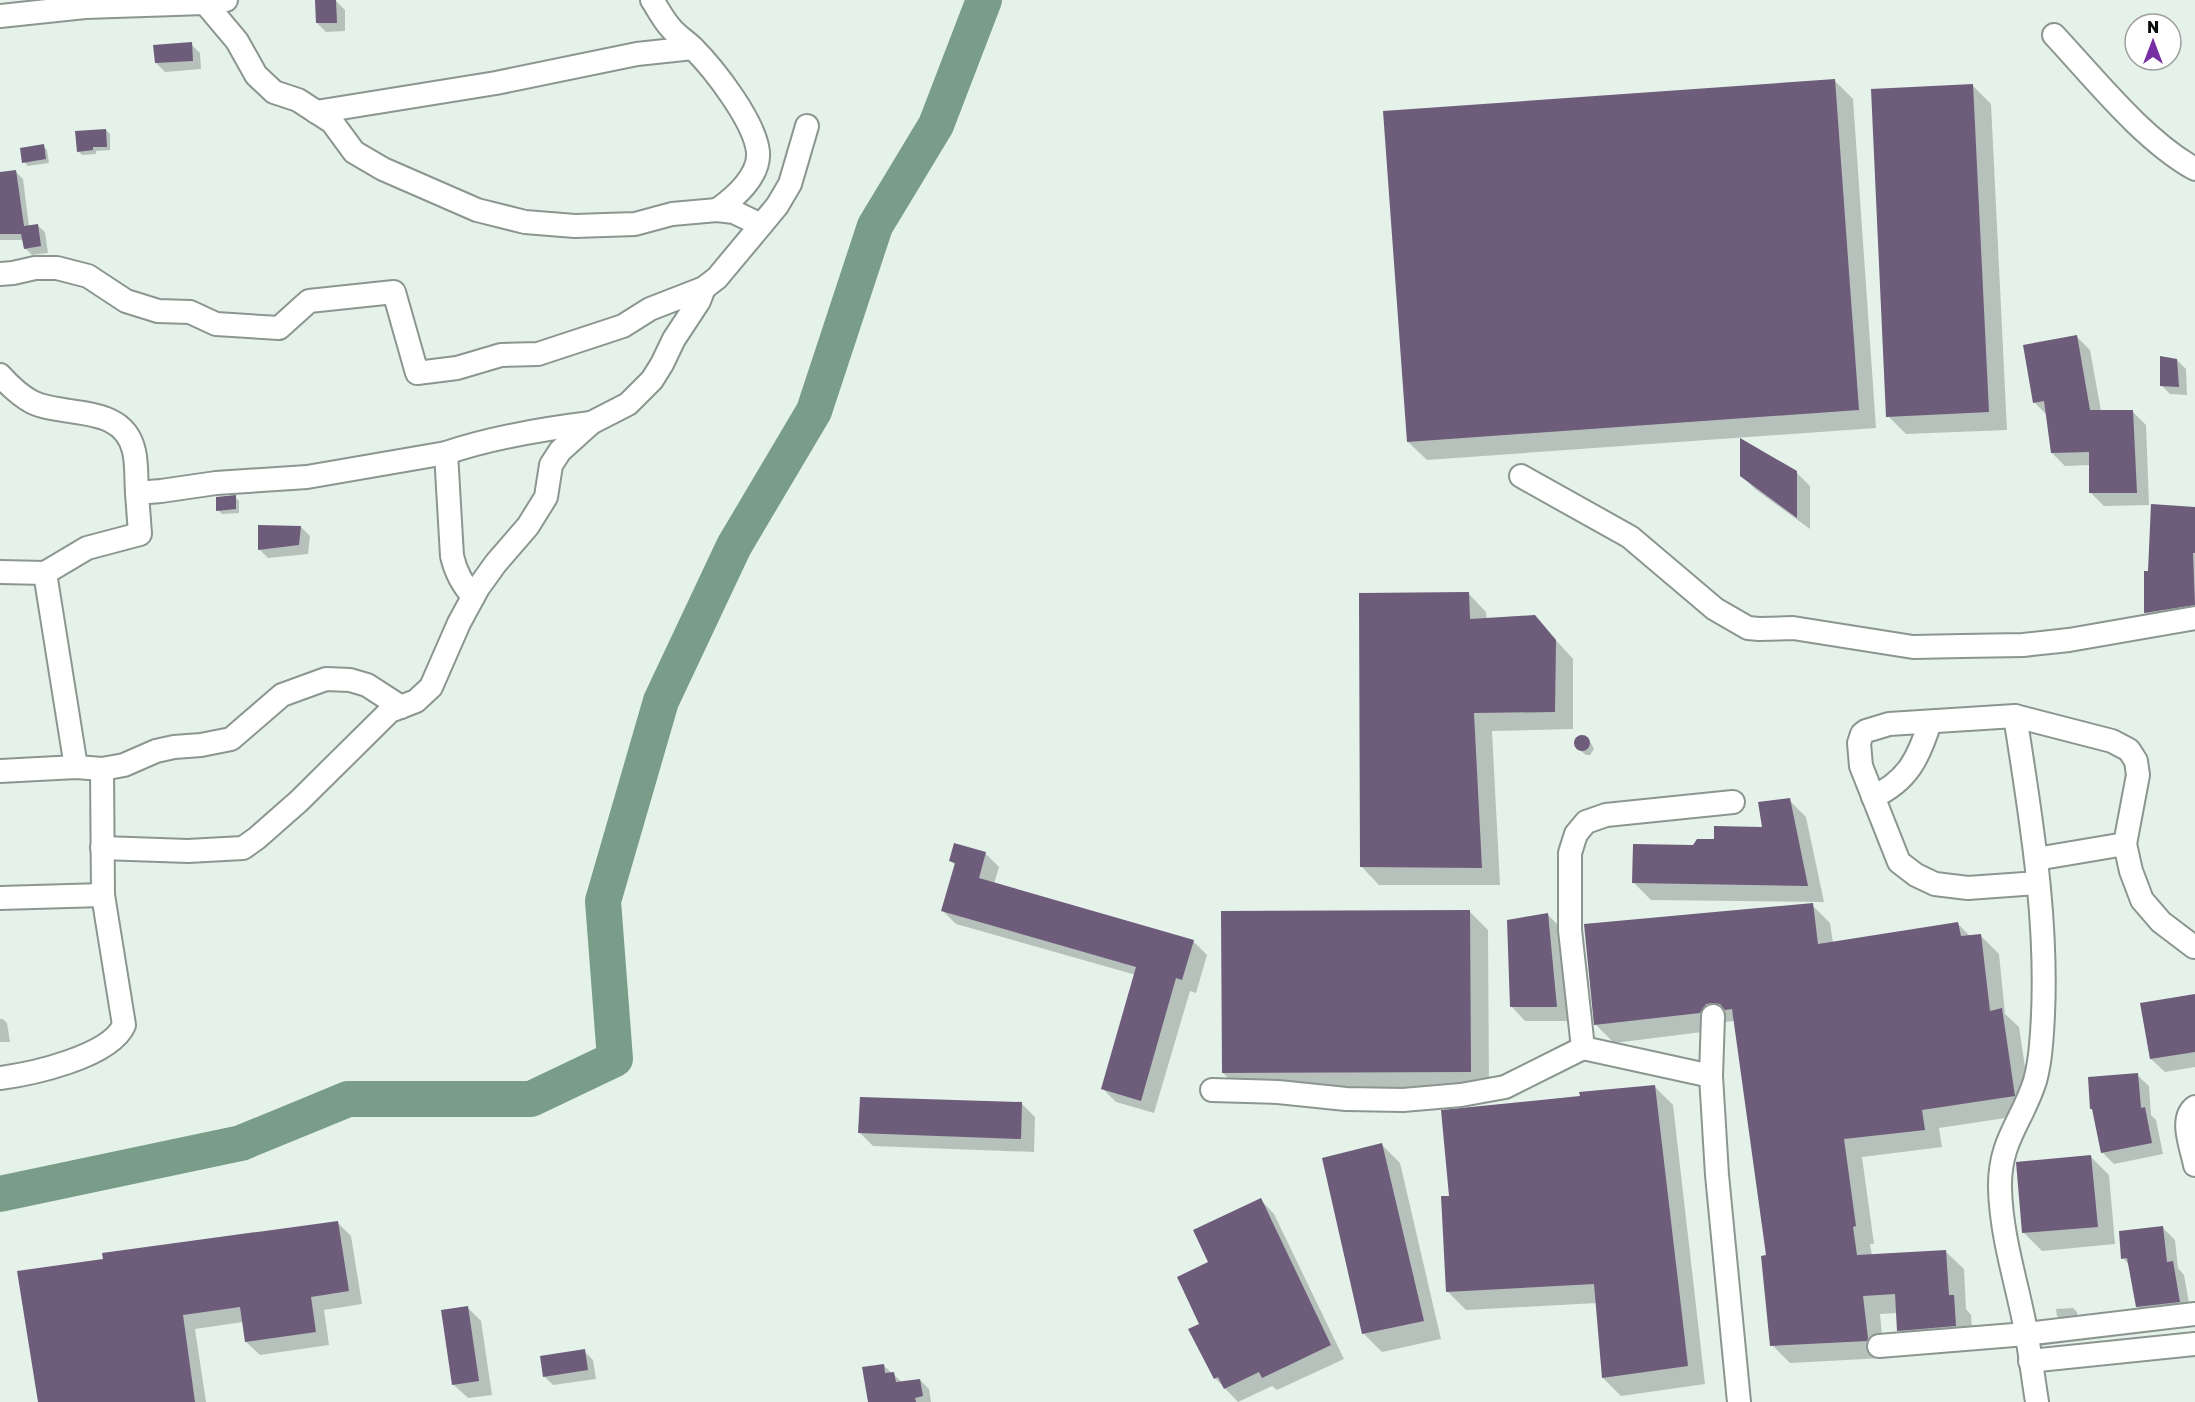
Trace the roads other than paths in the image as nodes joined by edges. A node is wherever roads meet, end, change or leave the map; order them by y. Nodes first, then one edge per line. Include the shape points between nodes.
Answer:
1 (652, 0) edge
2 (215, 2) edge
3 (82, 3) edge
4 (0, 16) edge
5 (2054, 35) dead end
6 (693, 48) junction
7 (316, 112) junction
8 (807, 126) dead end
9 (2195, 169) edge
10 (752, 173) junction
11 (717, 210) junction
12 (764, 221) junction
13 (0, 274) edge
14 (704, 288) junction
15 (0, 375) edge
16 (591, 423) junction
17 (446, 453) junction
18 (1521, 476) dead end
19 (137, 493) junction
20 (0, 572) edge
21 (45, 573) junction
22 (473, 597) junction
23 (2195, 618) edge
24 (401, 707) junction
25 (2015, 716) junction
26 (1930, 722) junction
27 (76, 767) junction
28 (102, 769) junction
29 (0, 771) edge
30 (1873, 797) junction
31 (1733, 802) dead end
32 (2125, 844) junction
33 (102, 848) junction
34 (2036, 859) junction
35 (2038, 883) junction
36 (103, 895) junction
37 (0, 898) edge
38 (2194, 947) edge
39 (1713, 1016) dead end
40 (1583, 1048) junction
41 (1711, 1076) junction
42 (0, 1078) edge
43 (1212, 1090) dead end
44 (2195, 1107) edge
45 (2195, 1165) edge
46 (2195, 1314) edge
47 (2026, 1334) junction
48 (2195, 1344) edge
49 (1880, 1346) dead end
50 (2030, 1360) junction
51 (1739, 1402) edge
52 (2037, 1402) edge

1 - 6 street via 670,28
2 - 3 street
2 - 7 street via 256,75 274,92 298,100
3 - 4 street
5 - 9 street via 2126,112 2169,152
6 - 7 street via 637,54 496,83
6 - 10 street via 718,76 753,135 758,154
7 - 11 street via 332,122 354,152 383,169 477,210 525,222 575,226 635,224 672,214
8 - 12 street via 790,184
10 - 11 street via 734,198
10 - 12 street
11 - 12 street
12 - 14 street via 717,278
13 - 14 street via 57,268 88,276 126,301 158,311 190,312 216,324 279,328 309,301 394,292 417,373 457,368 501,355 538,354 623,326 650,309
14 - 16 street via 651,380 628,404
15 - 19 street via 32,402 108,418 134,449
16 - 17 street via 516,435
16 - 22 street via 560,451 551,465 546,497
17 - 19 street via 307,477
17 - 22 street via 452,556 461,583
18 - 23 street via 1630,537 1715,609 1748,628 1793,628 1913,647 2023,645
19 - 21 street via 140,534 87,548
20 - 21 street
21 - 27 street
22 - 24 street via 431,687 416,701
24 - 28 street via 367,685 326,679 282,695 231,739 156,751 124,765
24 - 33 street via 390,711 299,801 243,848
25 - 26 street
25 - 32 street via 2112,741 2129,750 2138,775
25 - 34 street
26 - 30 street via 1903,778
26 - 30 street via 1889,724 1862,734 1860,758
27 - 28 street
27 - 29 street
28 - 33 street
30 - 35 street via 1899,862 1916,876 1935,884 1968,888
31 - 40 street via 1605,815 1586,822 1576,834 1570,853 1570,930
32 - 34 street
32 - 38 street via 2142,900
33 - 36 street
34 - 35 street
35 - 47 street via 2044,969 2041,1046 2035,1080 2005,1144 2000,1165 2003,1226
36 - 37 street
36 - 42 street via 124,1025 115,1037 75,1059 42,1071
39 - 41 street
40 - 41 street
40 - 43 street via 1504,1087 1461,1095 1346,1099
41 - 51 street
44 - 45 street via 2187,1120
46 - 47 street
47 - 49 street
47 - 50 street
48 - 50 street
50 - 52 street

